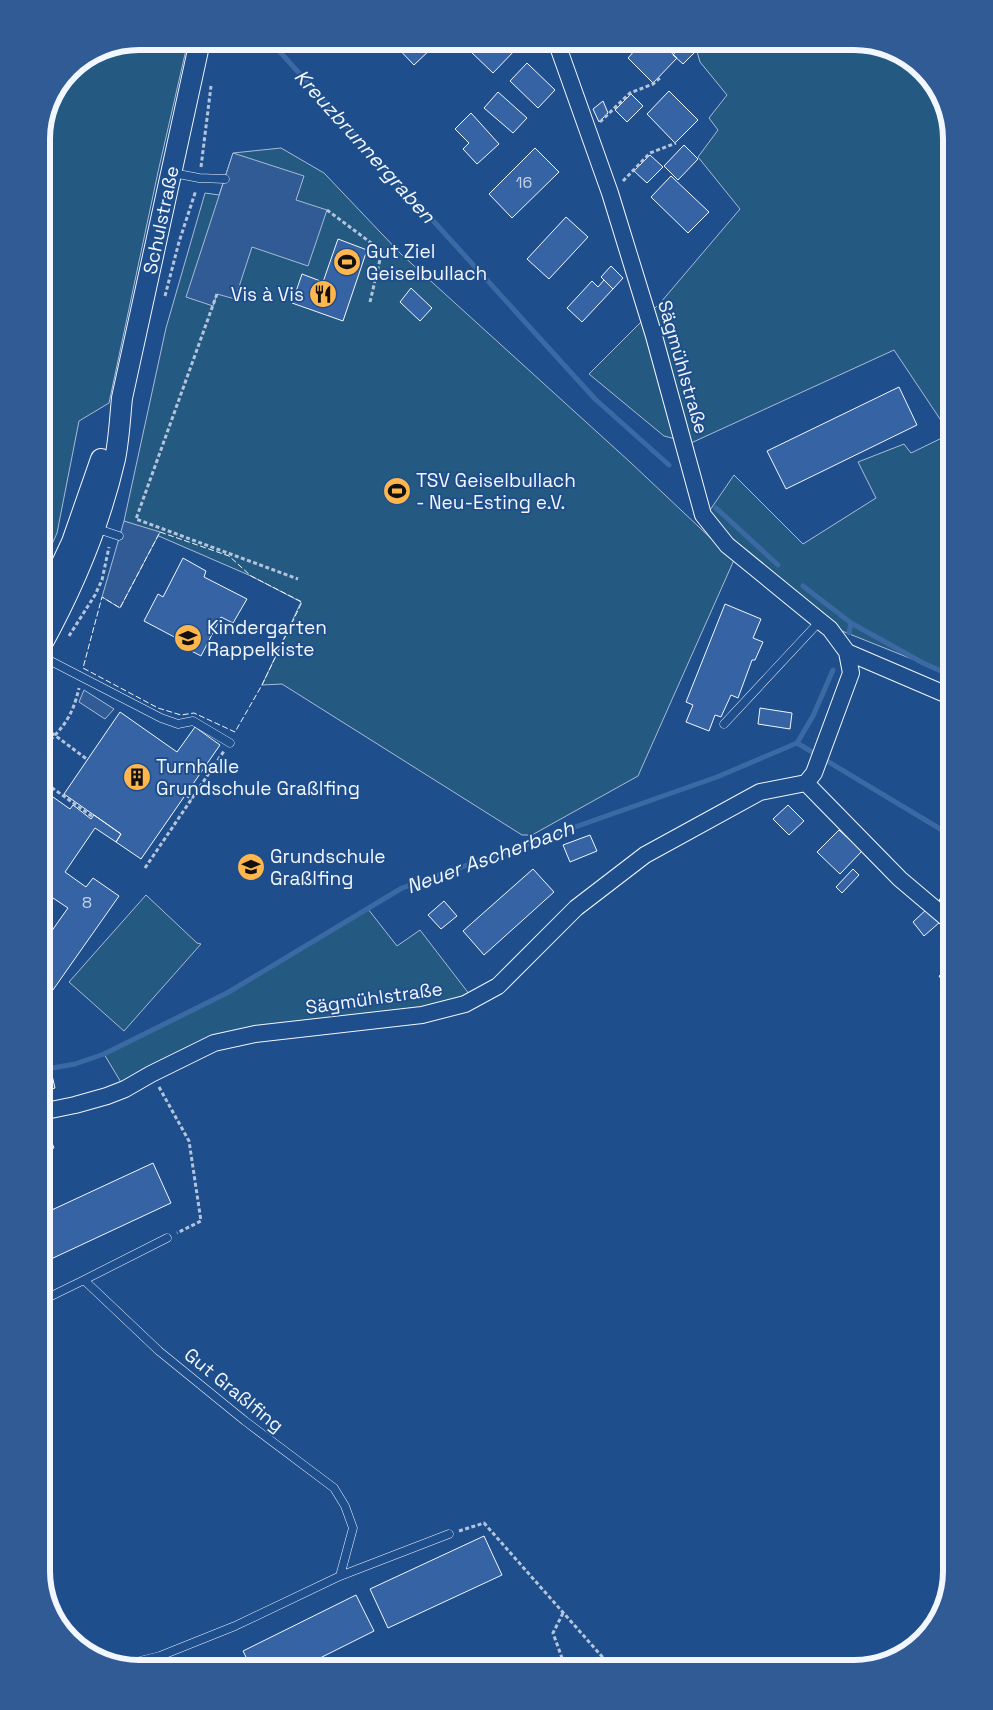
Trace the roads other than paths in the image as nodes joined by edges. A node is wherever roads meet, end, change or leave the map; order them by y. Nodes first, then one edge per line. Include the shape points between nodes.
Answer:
1 (198, 50) edge
2 (559, 50) edge
3 (171, 172) junction
4 (225, 178) dead end
5 (85, 529) junction
6 (119, 536) dead end
7 (50, 592) edge
8 (820, 621) junction
9 (50, 629) edge
10 (847, 652) junction
11 (50, 661) edge
12 (943, 693) edge
13 (724, 724) dead end
14 (230, 743) road end
15 (810, 778) junction
16 (943, 915) edge
17 (50, 1110) edge
18 (166, 1238) road end
19 (84, 1280) junction
20 (50, 1297) edge
21 (449, 1534) road end
22 (340, 1576) junction
23 (144, 1660) edge

1 - 3 street, Schulstraße
2 - 8 street, Sägmühlstraße via 610,193 703,514 727,545
3 - 4 lane via 199,178
3 - 5 street, Schulstraße via 122,398
5 - 6 lane
5 - 7 street, Schulstraße
5 - 9 street, Schulstraße via 68,595
8 - 10 street, Sägmühlstraße
8 - 13 lane
10 - 12 street
10 - 15 street via 851,673
11 - 14 lane via 161,718 178,724 193,721
15 - 16 street via 900,878
15 - 17 street, Sägmühlstraße via 760,792 645,855 576,908 498,986 464,1004 422,1015 256,1034 214,1044 125,1089
18 - 19 lane
19 - 20 lane
19 - 22 lane, Gut Graßlfing via 160,1351 334,1488 353,1528
21 - 22 lane
22 - 23 lane via 235,1626

